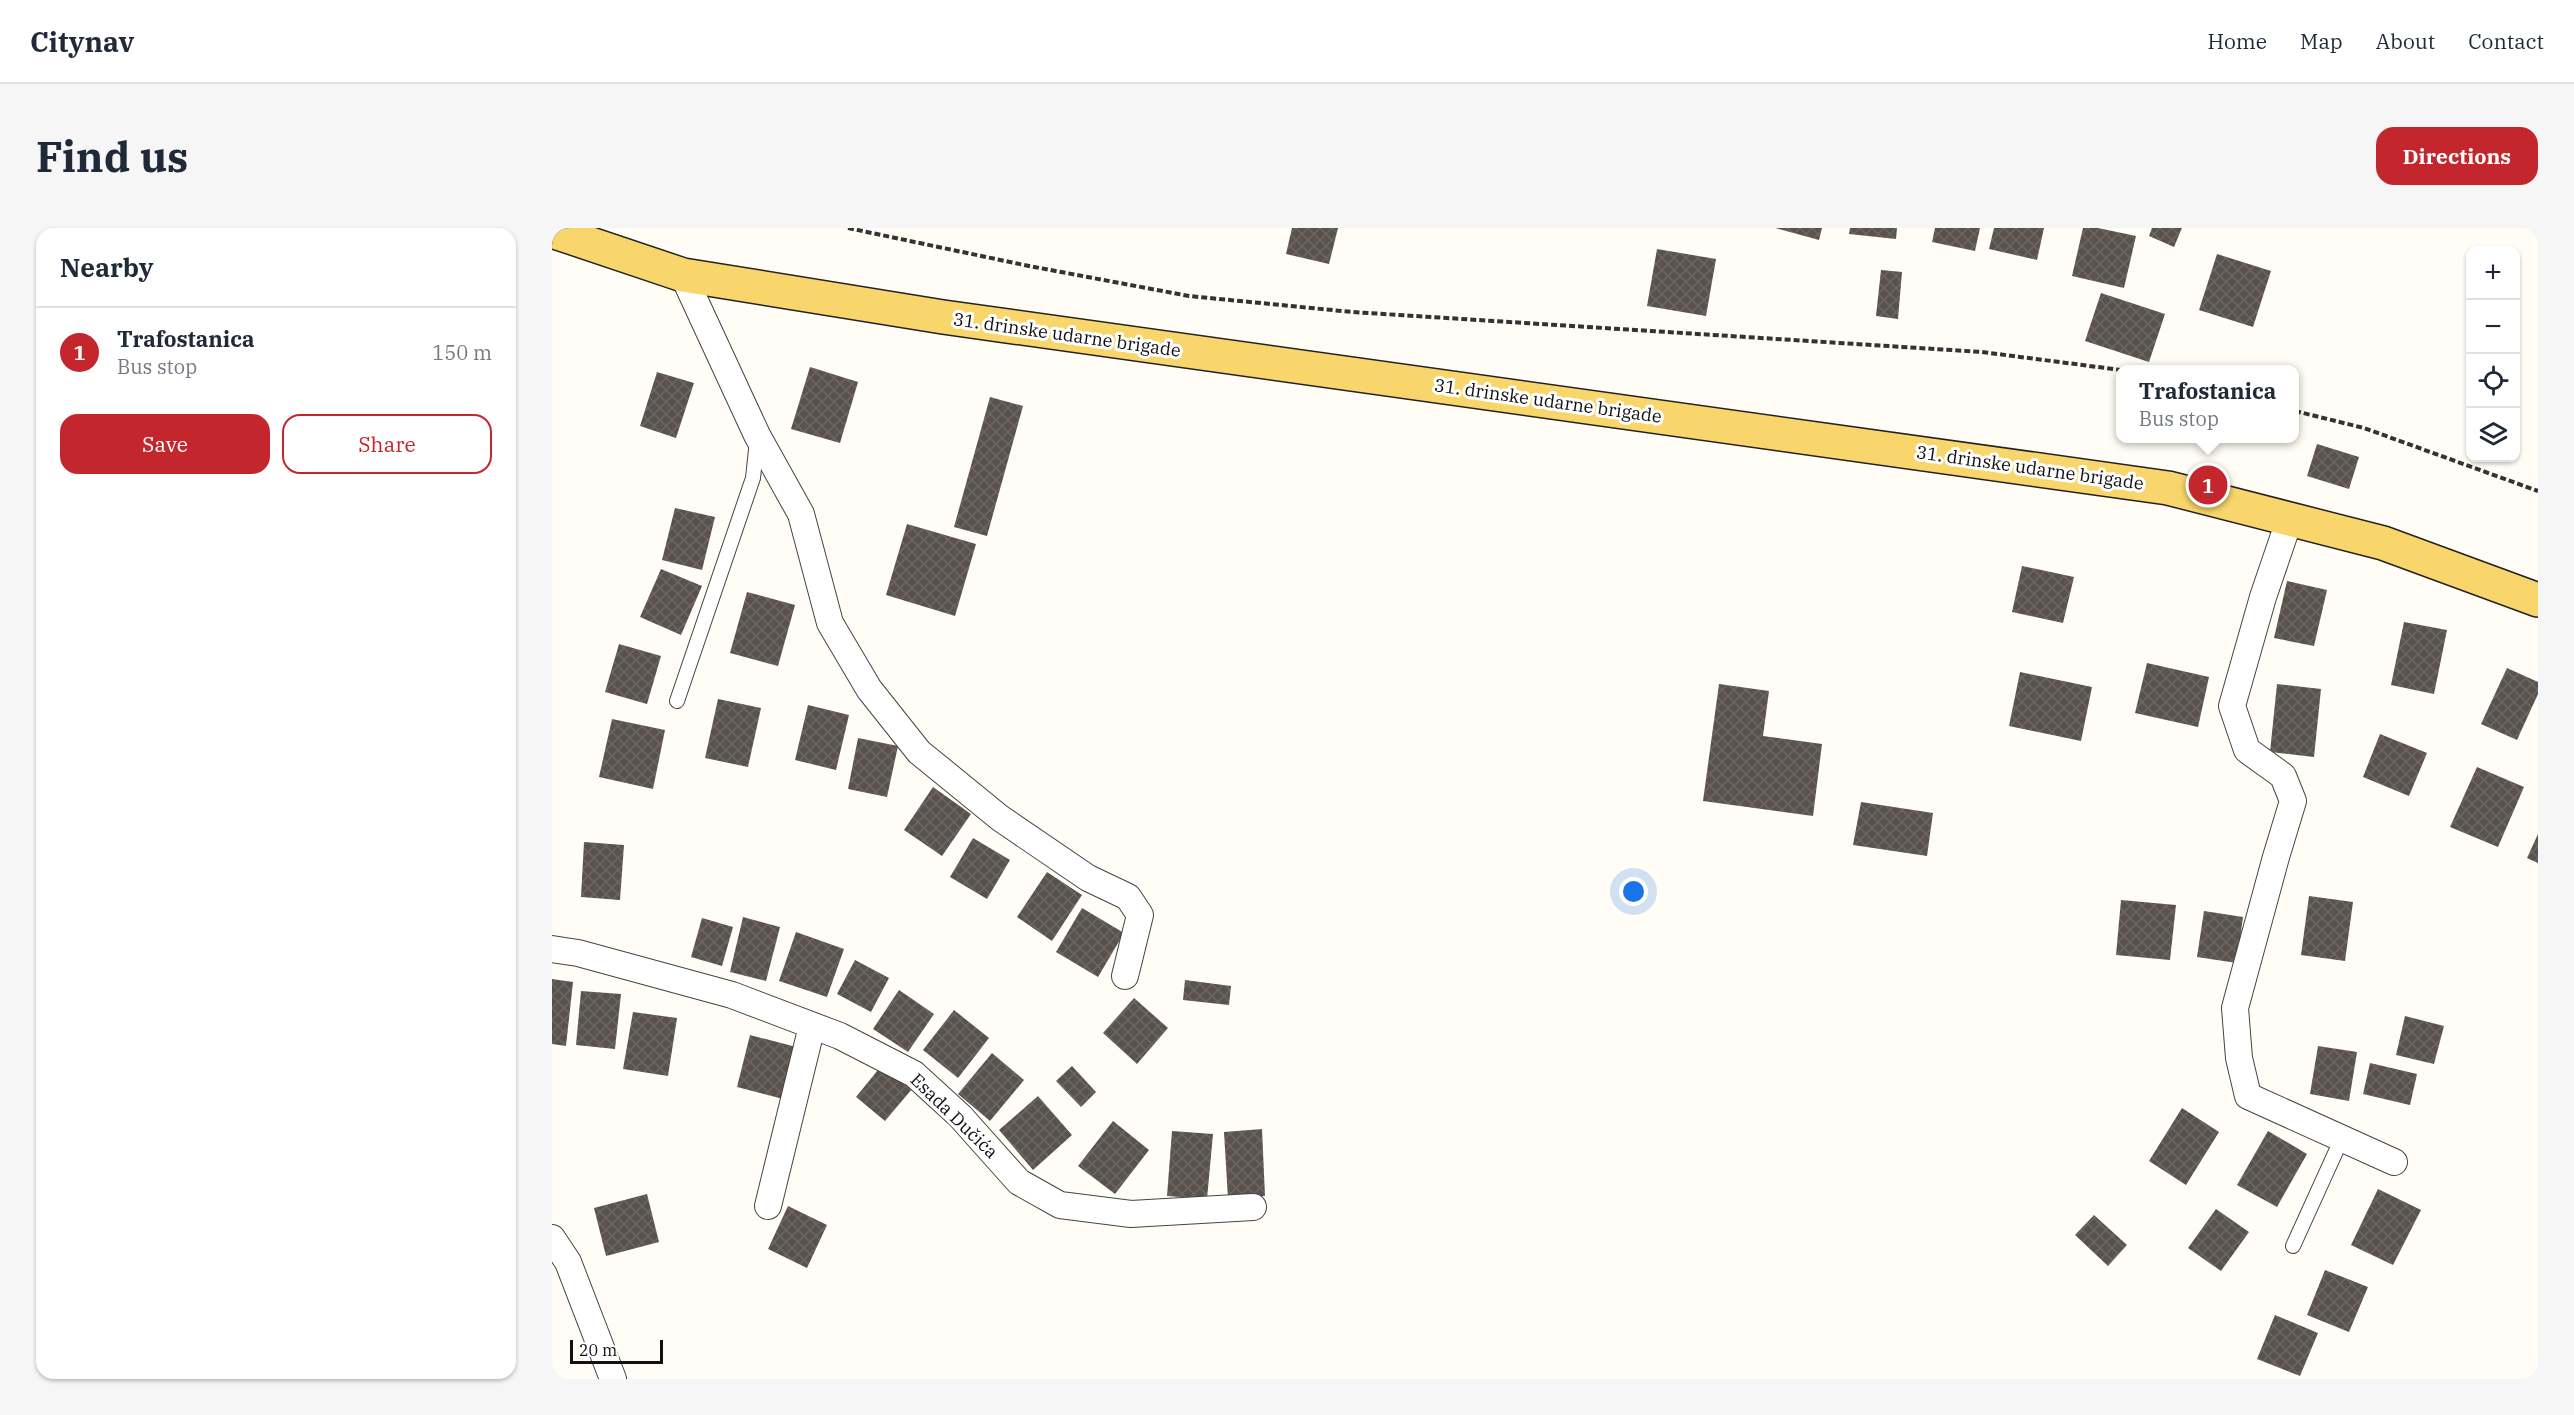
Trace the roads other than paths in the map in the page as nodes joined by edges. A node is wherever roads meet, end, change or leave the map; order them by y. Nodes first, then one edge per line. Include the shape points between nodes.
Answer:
1 (596, 228) edge
2 (552, 231) edge
3 (638, 261) junction
4 (683, 274) junction
5 (757, 435) junction
6 (2290, 518) junction
7 (2538, 600) edge
8 (677, 701) dead end
9 (552, 950) edge
10 (1125, 976) dead end
11 (812, 1026) junction
12 (2342, 1138) junction
13 (2394, 1162) dead end
14 (768, 1206) dead end
15 (1253, 1207) dead end
16 (552, 1238) edge
17 (2293, 1246) dead end
18 (614, 1379) edge

1 - 3 street
2 - 3 main road, 31. drinske udarne brigade
3 - 4 main road, 31. drinske udarne brigade
4 - 5 street
4 - 6 main road, 31. drinske udarne brigade via 943,317 2156,486
5 - 8 lane via 753,478
5 - 10 street via 801,514 830,624 869,689 920,752 991,810 1088,878 1128,897 1140,915
6 - 7 main road, 31. drinske udarne brigade via 2383,543
6 - 12 street via 2232,706 2247,750 2283,776 2293,801 2235,1008 2248,1096
9 - 11 street, Esada Dučića via 578,953 732,995
11 - 14 street
11 - 15 street, Esada Dučića via 914,1074 960,1116 1019,1182 1060,1205 1131,1214
12 - 13 street
12 - 17 lane
16 - 18 street via 568,1262

